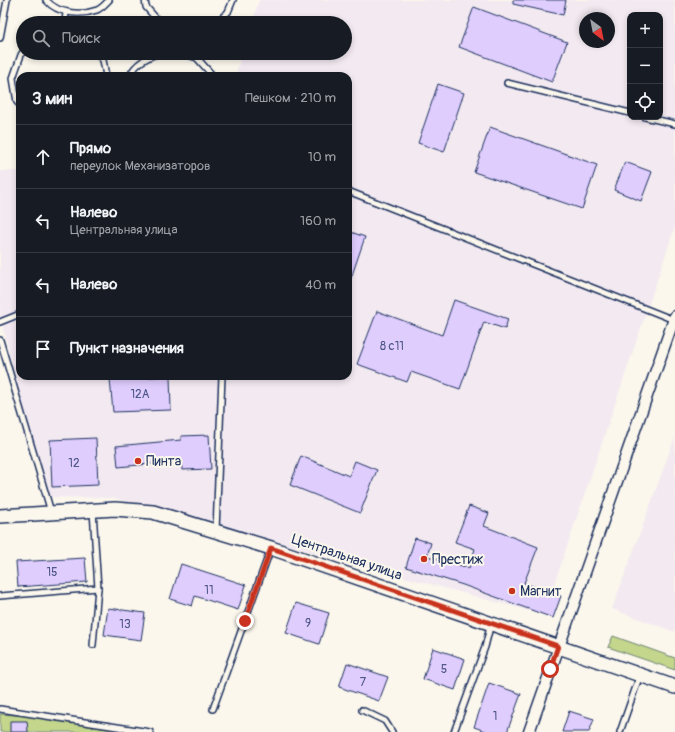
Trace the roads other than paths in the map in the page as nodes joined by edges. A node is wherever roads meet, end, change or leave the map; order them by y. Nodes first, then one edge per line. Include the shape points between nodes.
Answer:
1 (7, 0) edge
2 (46, 0) edge
3 (109, 0) edge
4 (145, 0) edge
5 (233, 0) edge
6 (66, 12) junction
7 (66, 16) edge
8 (154, 16) edge
9 (224, 16) edge
10 (0, 38) edge
11 (18, 60) edge
12 (102, 60) edge
13 (144, 60) edge
14 (200, 60) edge
15 (105, 72) edge
16 (132, 72) edge
17 (210, 72) edge
18 (506, 83) dead end
19 (16, 97) edge
20 (627, 112) edge
21 (658, 120) edge
22 (675, 124) edge
23 (352, 193) edge
24 (16, 316) edge
25 (674, 318) edge
26 (0, 322) edge
27 (0, 340) edge
28 (222, 380) edge
29 (93, 510) junction
30 (51, 512) junction
31 (0, 516) edge
32 (216, 532) junction
33 (271, 548) junction
34 (98, 588) junction
35 (0, 596) edge
36 (491, 623) junction
37 (93, 645) dead end
38 (558, 646) junction
39 (640, 675) junction
40 (675, 687) edge
41 (0, 709) edge
42 (213, 709) dead end
43 (362, 710) dead end
44 (150, 732) edge
45 (392, 732) edge
46 (454, 732) edge
47 (529, 732) edge
48 (620, 732) edge

1 - 10 lane
2 - 6 lane via 51,6
3 - 6 lane via 99,10 74,14
4 - 8 lane via 146,7
5 - 9 lane
6 - 7 lane
11 - 19 lane via 12,78
12 - 15 lane
13 - 16 lane
14 - 17 lane
18 - 20 lane
21 - 22 lane
23 - 25 lane
24 - 26 lane
25 - 38 street
27 - 30 lane
28 - 32 lane
29 - 30 street, Центральная улица
29 - 32 street, Центральная улица via 142,510
29 - 34 lane
30 - 31 street, Центральная улица
32 - 33 street, Центральная улица
33 - 36 street, Центральная улица
33 - 42 lane
34 - 35 lane
34 - 37 lane
36 - 38 street, Центральная улица
36 - 46 lane via 485,647
38 - 39 street, Центральная улица
38 - 47 street
39 - 40 street, Центральная улица
39 - 48 lane
41 - 44 lane
43 - 45 lane via 385,721

